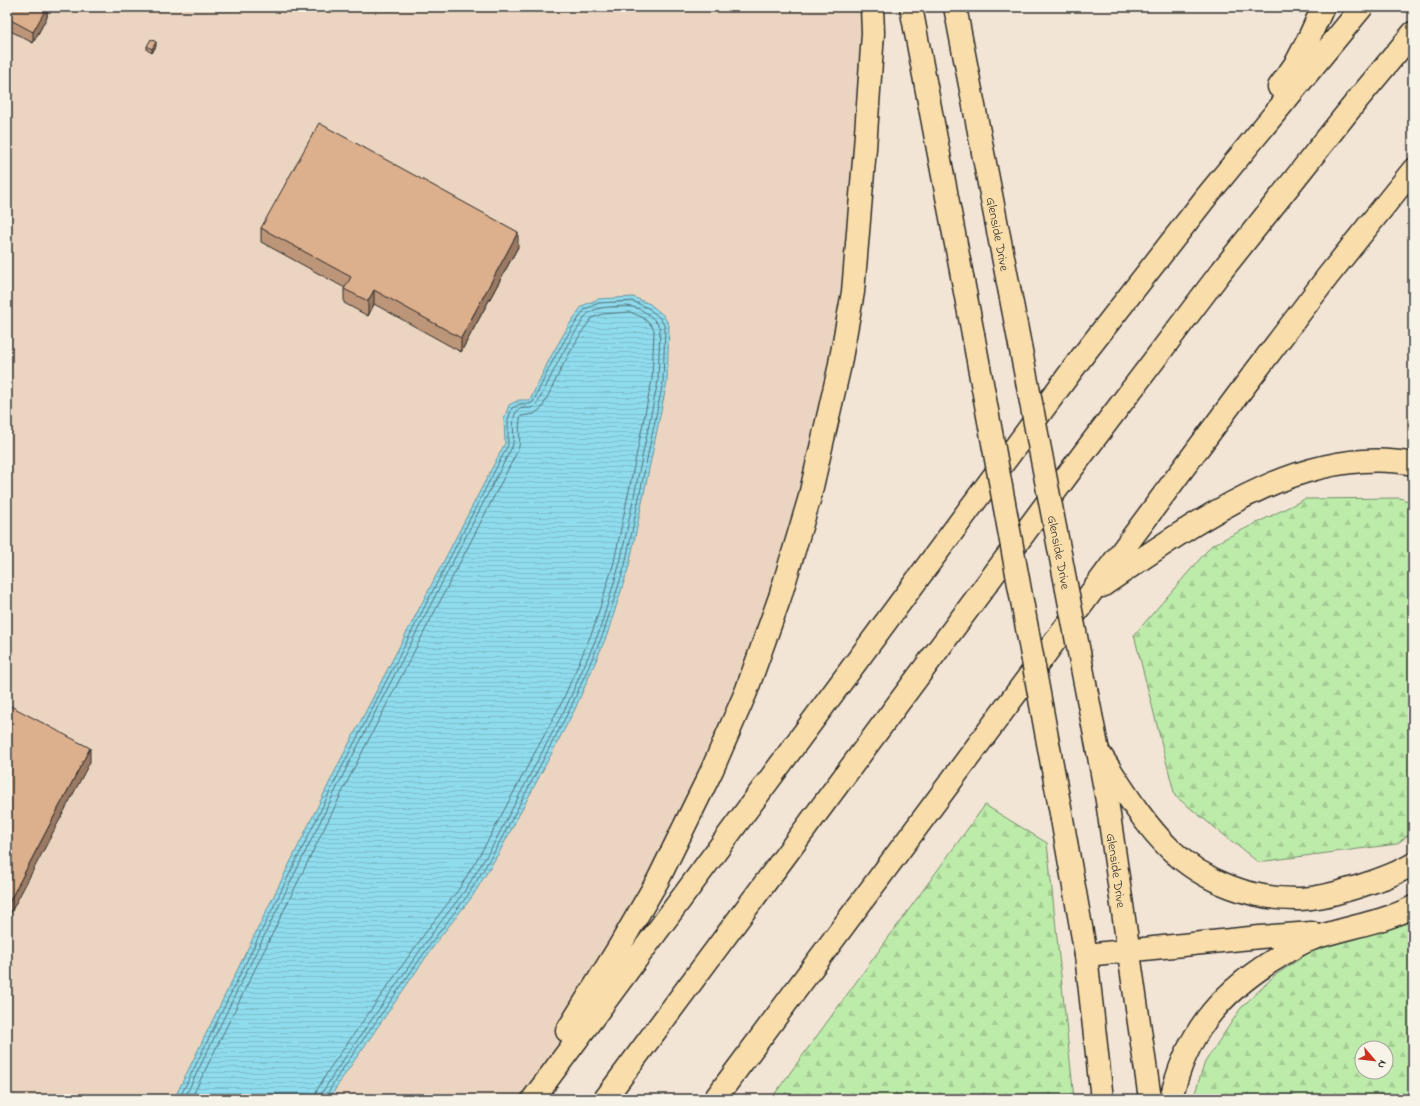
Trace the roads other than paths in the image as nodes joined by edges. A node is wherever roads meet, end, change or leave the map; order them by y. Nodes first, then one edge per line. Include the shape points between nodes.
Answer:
1 (872, 7) edge
2 (911, 7) edge
3 (954, 7) edge
4 (1323, 7) edge
5 (1362, 7) edge
6 (1413, 33) edge
7 (1413, 170) edge
8 (1206, 196) junction
9 (1413, 464) edge
10 (1090, 594) junction
11 (1098, 751) junction
12 (1413, 864) edge
13 (1413, 907) edge
14 (1334, 932) junction
15 (1129, 952) junction
16 (1086, 955) junction
17 (525, 1099) edge
18 (533, 1099) edge
19 (605, 1099) edge
20 (715, 1099) edge
21 (1102, 1099) edge
22 (1150, 1099) edge
23 (1171, 1099) edge

1 - 17 main road via 873,40 853,292 839,369 809,500 780,597 746,692 712,770 658,880 620,947
2 - 16 main road, bridge
3 - 11 main road, Glenside Drive, bridge
4 - 8 main road via 1296,63
5 - 8 main road
6 - 19 main road via 1240,249 1064,479
7 - 10 main road via 1328,276
8 - 18 main road via 1075,367
9 - 10 main road via 1383,460 1354,462 1316,469 1280,480 1228,505 1185,530
10 - 20 main road
11 - 12 main road via 1144,820 1170,849 1209,878 1239,890 1268,897 1301,899 1332,895 1376,881
11 - 15 main road, Glenside Drive
13 - 14 main road
14 - 15 main road via 1260,937
14 - 23 main road via 1309,940 1274,959 1239,984 1216,1007 1196,1032 1183,1058
15 - 16 main road
15 - 22 main road, Glenside Drive
16 - 21 main road

